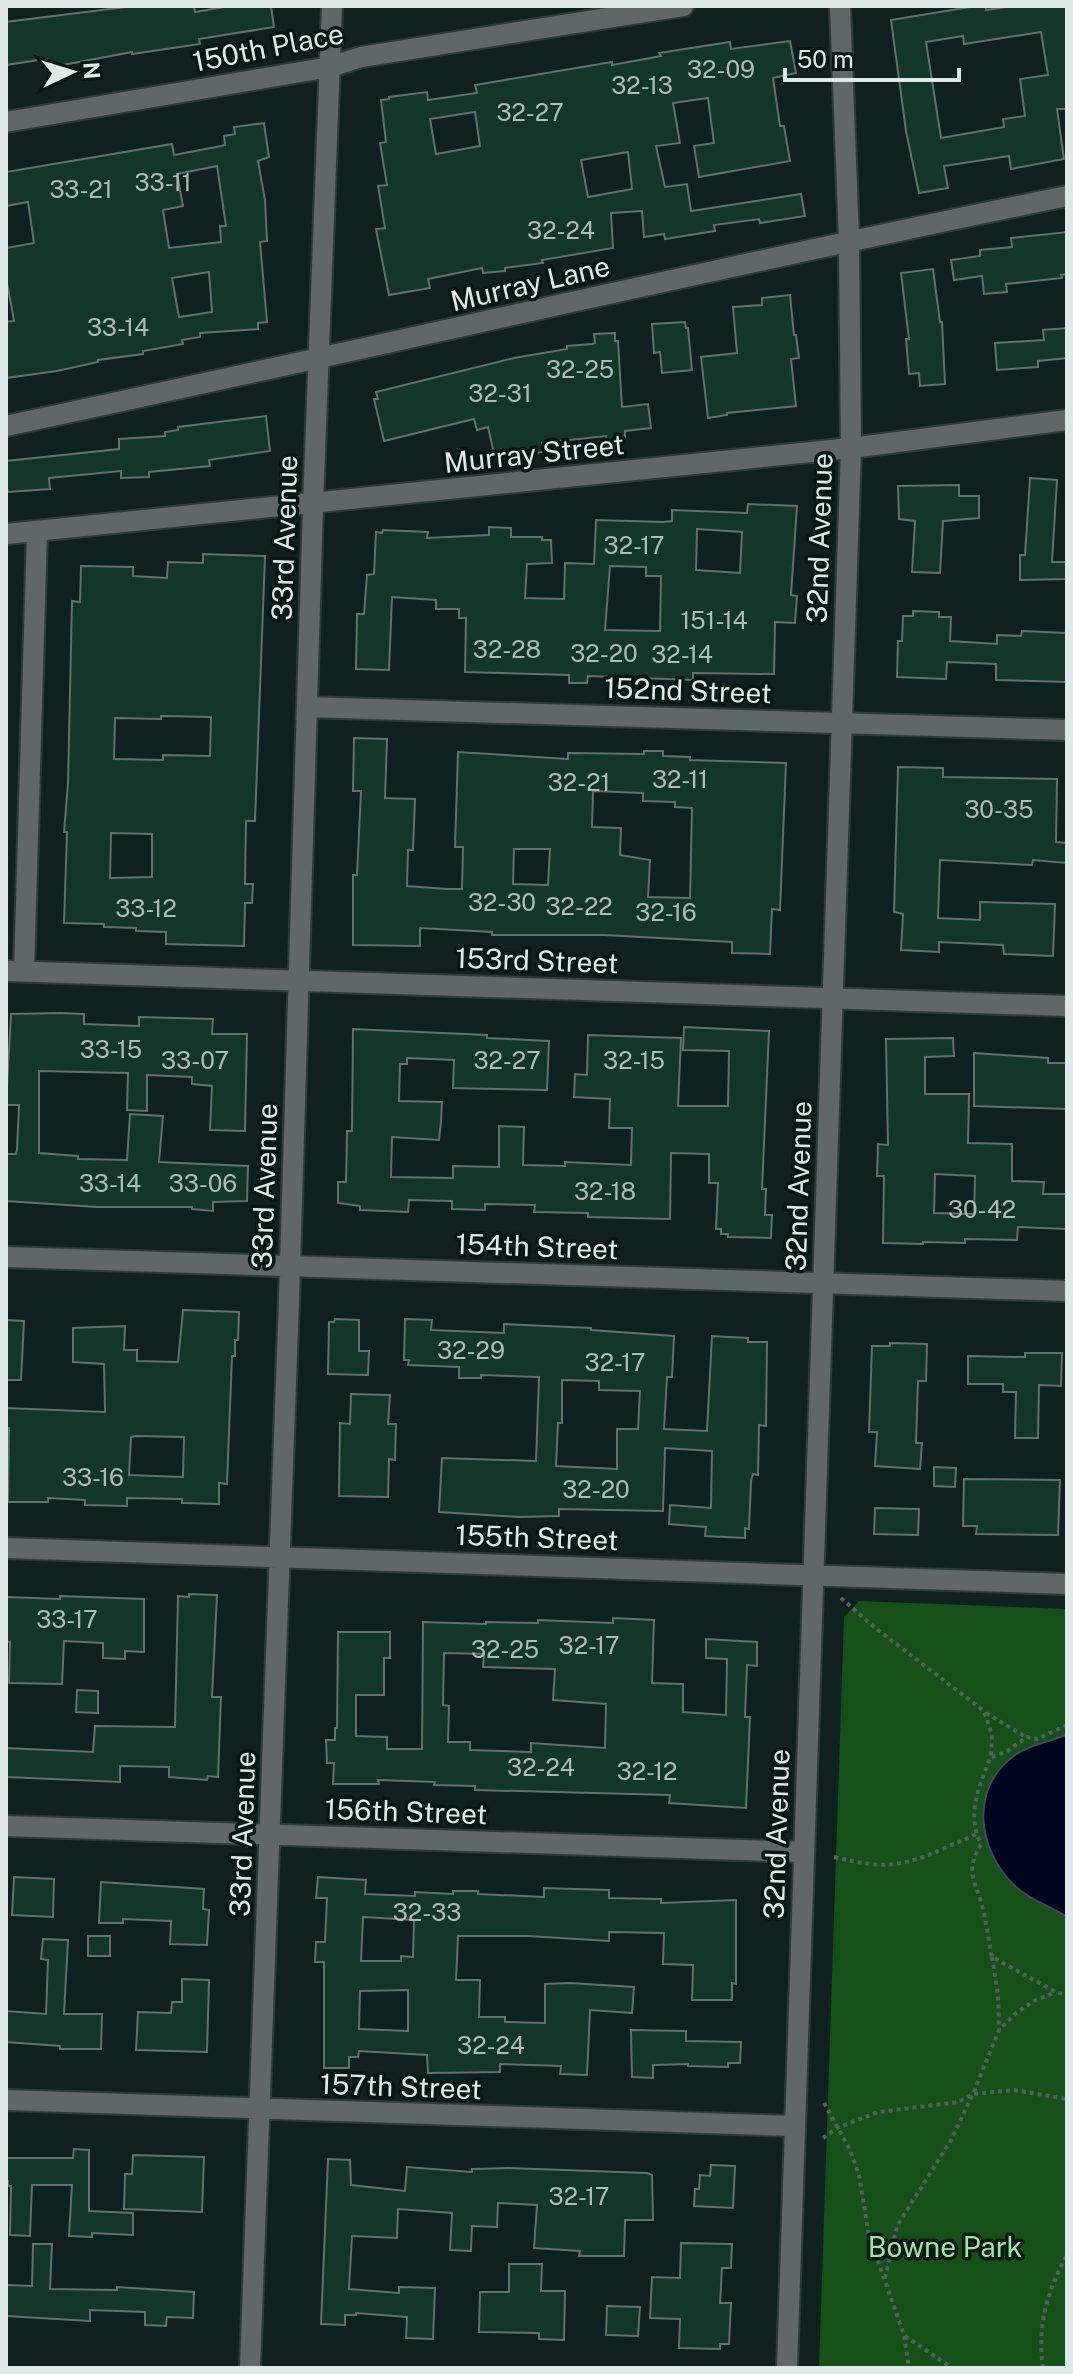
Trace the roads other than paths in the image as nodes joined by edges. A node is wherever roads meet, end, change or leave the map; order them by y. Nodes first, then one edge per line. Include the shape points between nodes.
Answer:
1 (332, 6) edge
2 (683, 6) edge
3 (840, 6) edge
4 (330, 67) junction
5 (6, 122) edge
6 (1067, 196) edge
7 (849, 240) junction
8 (318, 360) junction
9 (1067, 420) edge
10 (6, 426) edge
11 (851, 448) junction
12 (313, 505) junction
13 (37, 532) junction
14 (6, 534) edge
15 (307, 707) junction
16 (841, 723) junction
17 (1067, 730) edge
18 (15, 971) edge
19 (299, 980) junction
20 (833, 998) junction
21 (1067, 1006) edge
22 (6, 1257) edge
23 (290, 1266) junction
24 (822, 1283) junction
25 (1067, 1291) edge
26 (6, 1548) edge
27 (279, 1557) junction
28 (813, 1575) junction
29 (1067, 1584) edge
30 (6, 1826) edge
31 (270, 1835) junction
32 (804, 1852) junction
33 (6, 2100) edge
34 (260, 2109) junction
35 (794, 2126) junction
36 (250, 2368) edge
37 (787, 2368) edge

1 - 4 street, 33rd Avenue
2 - 4 street, 150th Place via 361,57
3 - 7 street, 32nd Avenue
4 - 5 street, 150th Place
4 - 8 street, 33rd Avenue
6 - 7 street, Murray Lane
7 - 8 street, Murray Lane
7 - 11 street, 32nd Avenue
8 - 10 street, Murray Lane
8 - 12 street, 33rd Avenue
9 - 11 street, Murray Street
11 - 12 street, Murray Street
11 - 16 street, 32nd Avenue
12 - 13 street, Murray Street
12 - 15 street, 33rd Avenue
13 - 14 street, Murray Street
13 - 18 street
15 - 16 street, 152nd Street
15 - 19 street, 33rd Avenue
16 - 17 street, 152nd Street
16 - 20 street, 32nd Avenue
18 - 19 street, 153rd Street
19 - 20 street, 153rd Street
19 - 23 street, 33rd Avenue
20 - 21 street, 153rd Street
20 - 24 street, 32nd Avenue
22 - 23 street, 154th Street
23 - 24 street, 154th Street
23 - 27 street, 33rd Avenue
24 - 25 street, 154th Street
24 - 28 street, 32nd Avenue
26 - 27 street, 155th Street
27 - 28 street, 155th Street
27 - 31 street, 33rd Avenue
28 - 29 street, 155th Street
28 - 32 street, 32nd Avenue
30 - 31 street, 156th Street
31 - 32 street, 156th Street
31 - 34 street, 33rd Avenue
32 - 35 street, 32nd Avenue
33 - 34 street, 157th Street
34 - 35 street, 157th Street
34 - 36 street, 33rd Avenue
35 - 37 street, 32nd Avenue

